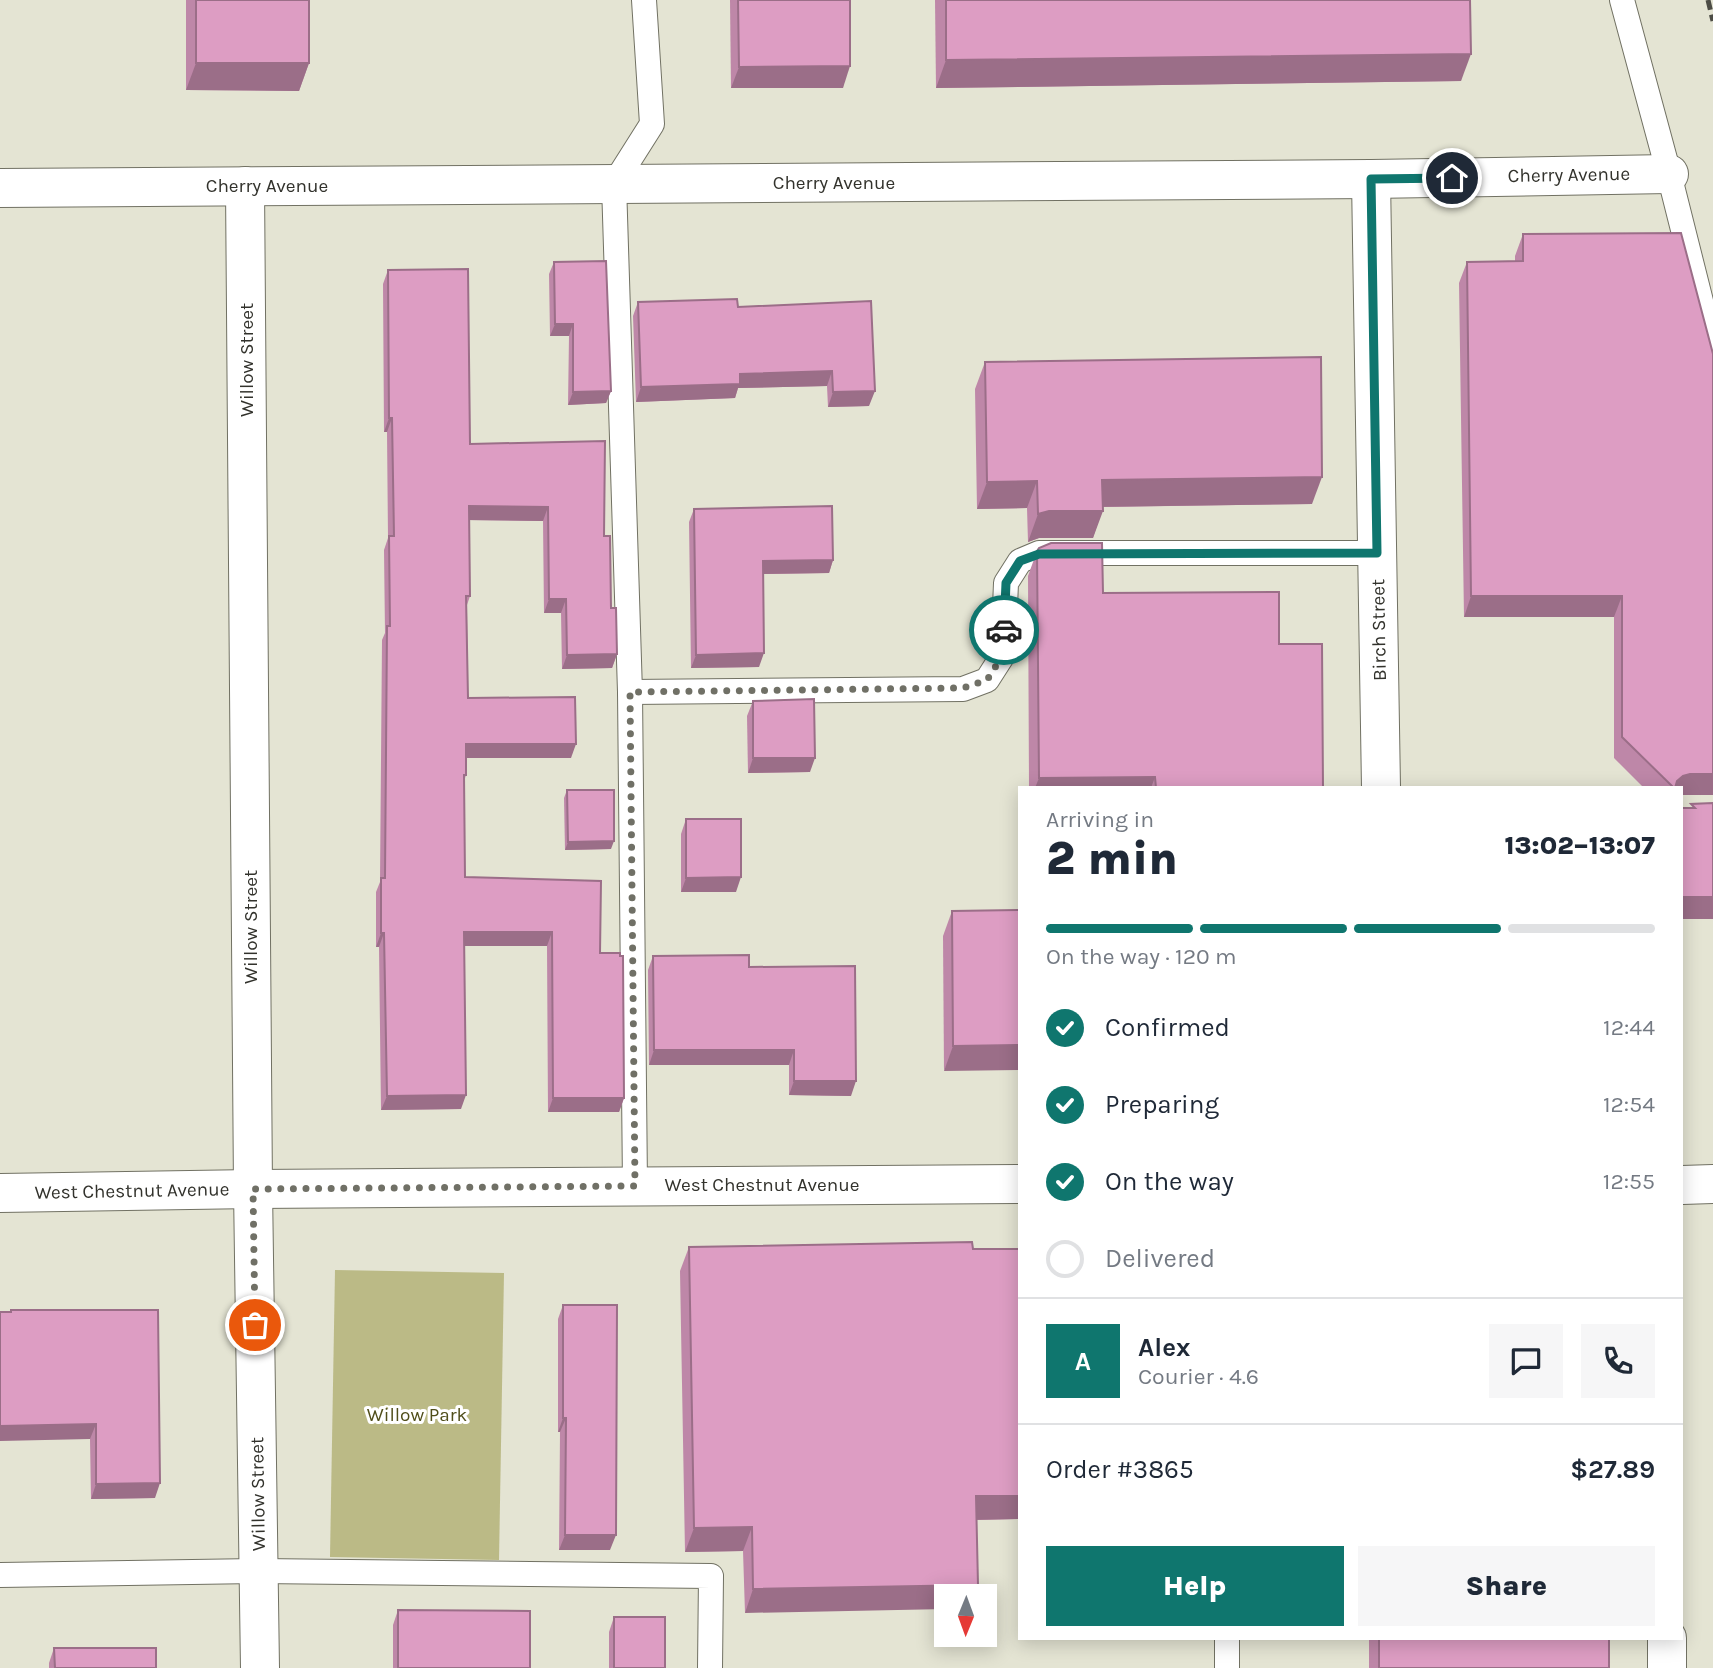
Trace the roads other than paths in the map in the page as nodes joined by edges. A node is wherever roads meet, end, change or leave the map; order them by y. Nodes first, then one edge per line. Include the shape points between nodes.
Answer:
1 (644, 0) edge
2 (1622, 0) edge
3 (1669, 174) junction
4 (1371, 179) junction
5 (614, 184) junction
6 (246, 186) junction
7 (0, 188) edge
8 (1713, 349) edge
9 (1377, 553) junction
10 (630, 692) junction
11 (1381, 786) edge
12 (1018, 1184) edge
13 (1713, 1184) edge
14 (1683, 1185) edge
15 (635, 1186) junction
16 (253, 1189) junction
17 (0, 1193) edge
18 (258, 1571) junction
19 (0, 1575) edge
20 (1227, 1640) edge
21 (1667, 1640) edge
22 (260, 1668) edge
23 (710, 1668) edge
24 (1227, 1668) edge
25 (1667, 1668) edge

1 - 5 lane via 652,124
2 - 3 lane
3 - 4 street, Cherry Avenue
3 - 8 lane
4 - 5 street, Cherry Avenue
4 - 9 street, Birch Street
5 - 6 street, Cherry Avenue
5 - 10 lane
6 - 7 street, Cherry Avenue
6 - 16 street, Willow Street
9 - 10 lane via 1039,554 1020,561 1006,583 1003,655 987,680 963,688
9 - 11 street, Birch Street
10 - 15 lane
12 - 15 street, West Chestnut Avenue
13 - 14 street
15 - 16 street, West Chestnut Avenue
16 - 17 street, West Chestnut Avenue
16 - 18 street, Willow Street
18 - 19 lane
18 - 22 street, Willow Street
18 - 23 lane via 711,1576
20 - 24 lane
21 - 25 street

